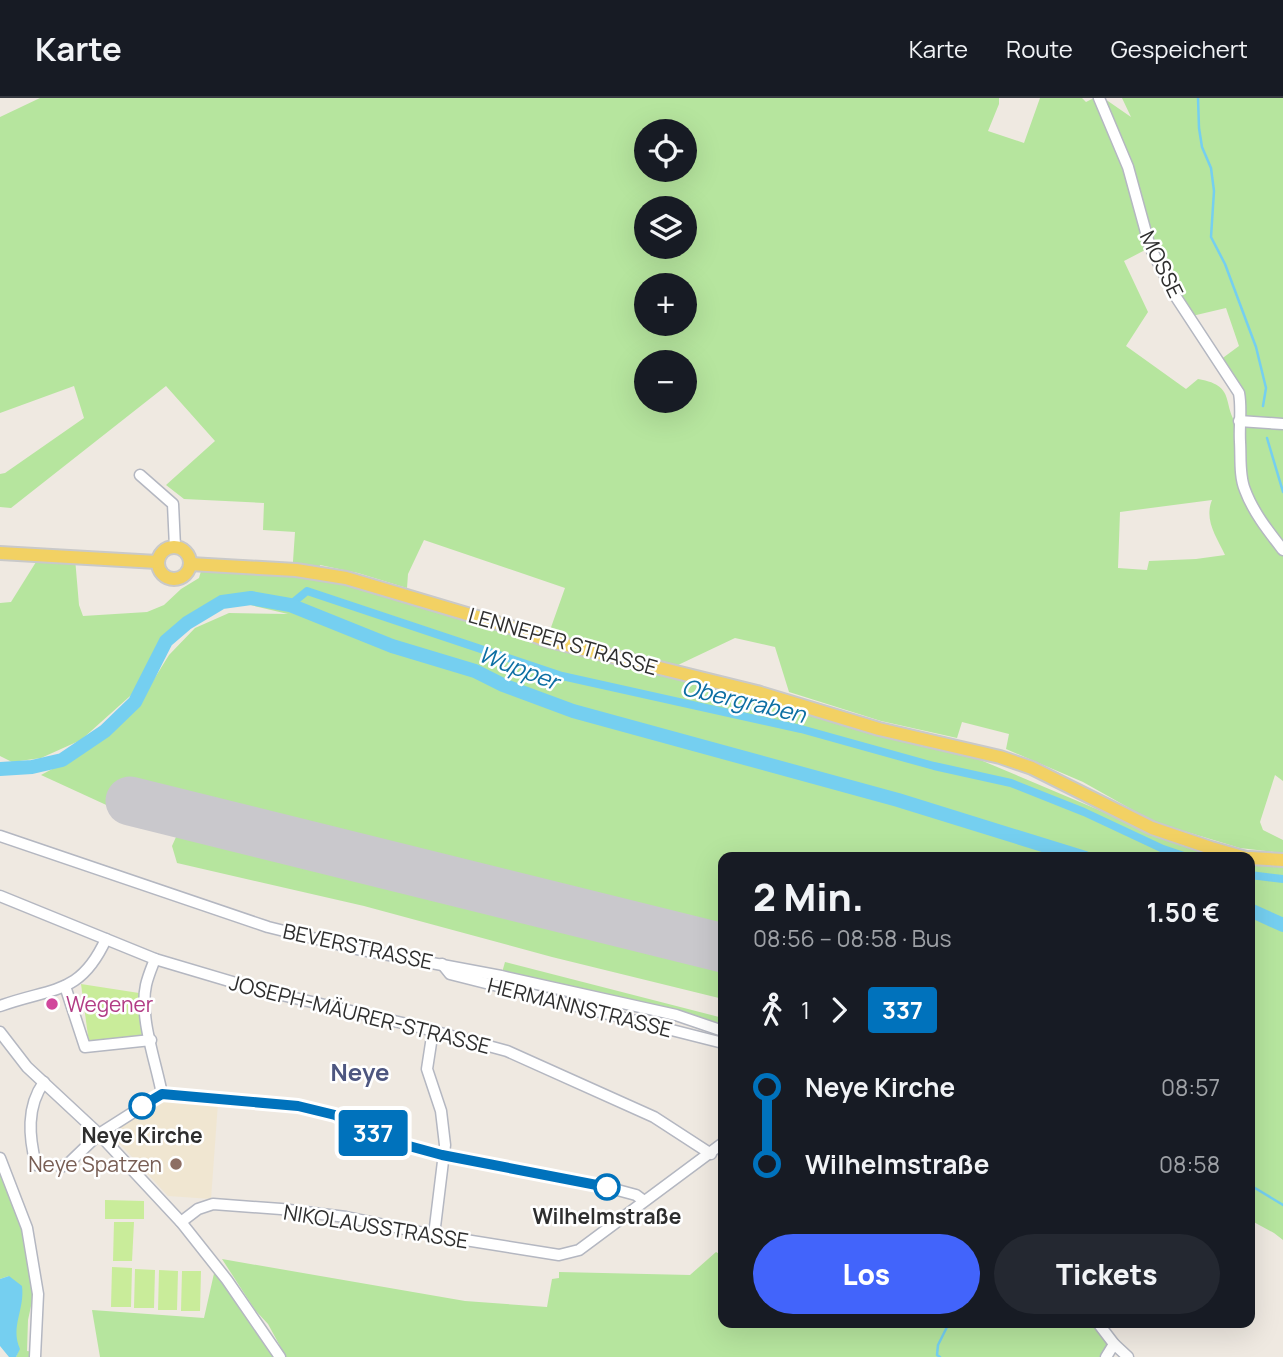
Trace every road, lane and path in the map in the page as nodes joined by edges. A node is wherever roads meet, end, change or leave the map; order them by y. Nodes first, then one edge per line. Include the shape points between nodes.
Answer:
1 (1099, 98) edge
2 (1239, 421) junction
3 (1283, 424) edge
4 (140, 475) dead end
5 (175, 547) junction
6 (1283, 550) edge
7 (0, 553) edge
8 (157, 562) junction
9 (190, 565) junction
10 (0, 836) edge
11 (1229, 852) edge
12 (1255, 858) edge
13 (1283, 860) edge
14 (0, 896) edge
15 (106, 939) junction
16 (155, 959) junction
17 (442, 964) junction
18 (65, 986) junction
19 (0, 1006) edge
20 (718, 1029) edge
21 (433, 1030) junction
22 (0, 1032) edge
23 (151, 1040) junction
24 (718, 1043) edge
25 (44, 1082) junction
26 (162, 1094) junction
27 (99, 1134) junction
28 (718, 1148) edge
29 (711, 1154) junction
30 (442, 1155) junction
31 (0, 1158) edge
32 (36, 1165) dead end
33 (61, 1167) dead end
34 (644, 1200) junction
35 (181, 1222) junction
36 (434, 1235) junction
37 (1102, 1328) edge
38 (1114, 1344) junction
39 (35, 1357) edge
40 (280, 1357) edge
41 (1106, 1357) edge
42 (1128, 1357) edge

1 - 2 street, MOSSE via 1128,167 1150,247 1176,297 1239,393
2 - 3 street
2 - 6 street, MOSSE via 1244,489
4 - 5 street via 173,504
5 - 8 main road via 165,550
5 - 9 main road via 184,551
7 - 8 main road
8 - 9 main road via 160,572 173,580 185,575
9 - 11 main road, LENNEPER STRASSE via 296,570 346,578 546,640 785,699 879,729 980,751 1032,768 1152,828
10 - 17 street, BEVERSTRASSE via 268,927
12 - 13 main road, LENNEPER STRASSE
14 - 15 street, JOSEPH-MÄURER-STRASSE
15 - 16 street, JOSEPH-MÄURER-STRASSE
15 - 18 street via 83,977
16 - 21 street, JOSEPH-MÄURER-STRASSE via 256,989
16 - 23 street via 145,1002
17 - 20 street, BEVERSTRASSE via 677,1016
17 - 24 street, HERMANNSTRASSE via 450,974
18 - 19 street
18 - 23 street via 85,1047
21 - 29 street, JOSEPH-MÄURER-STRASSE via 507,1051 622,1101
21 - 30 street via 427,1069 444,1128
22 - 25 street
23 - 26 street
25 - 27 street
25 - 32 street via 31,1112
26 - 27 street
26 - 30 street via 298,1106 335,1115 387,1140
27 - 33 street
27 - 35 street
28 - 29 street
29 - 34 street
30 - 34 street via 610,1188
30 - 36 street
31 - 39 street via 27,1228 38,1294
34 - 36 street, NIKOLAUSSTRASSE via 575,1252 559,1255
35 - 36 street, NIKOLAUSSTRASSE via 213,1204 343,1216
35 - 40 street
37 - 38 street
38 - 41 street
38 - 42 street

